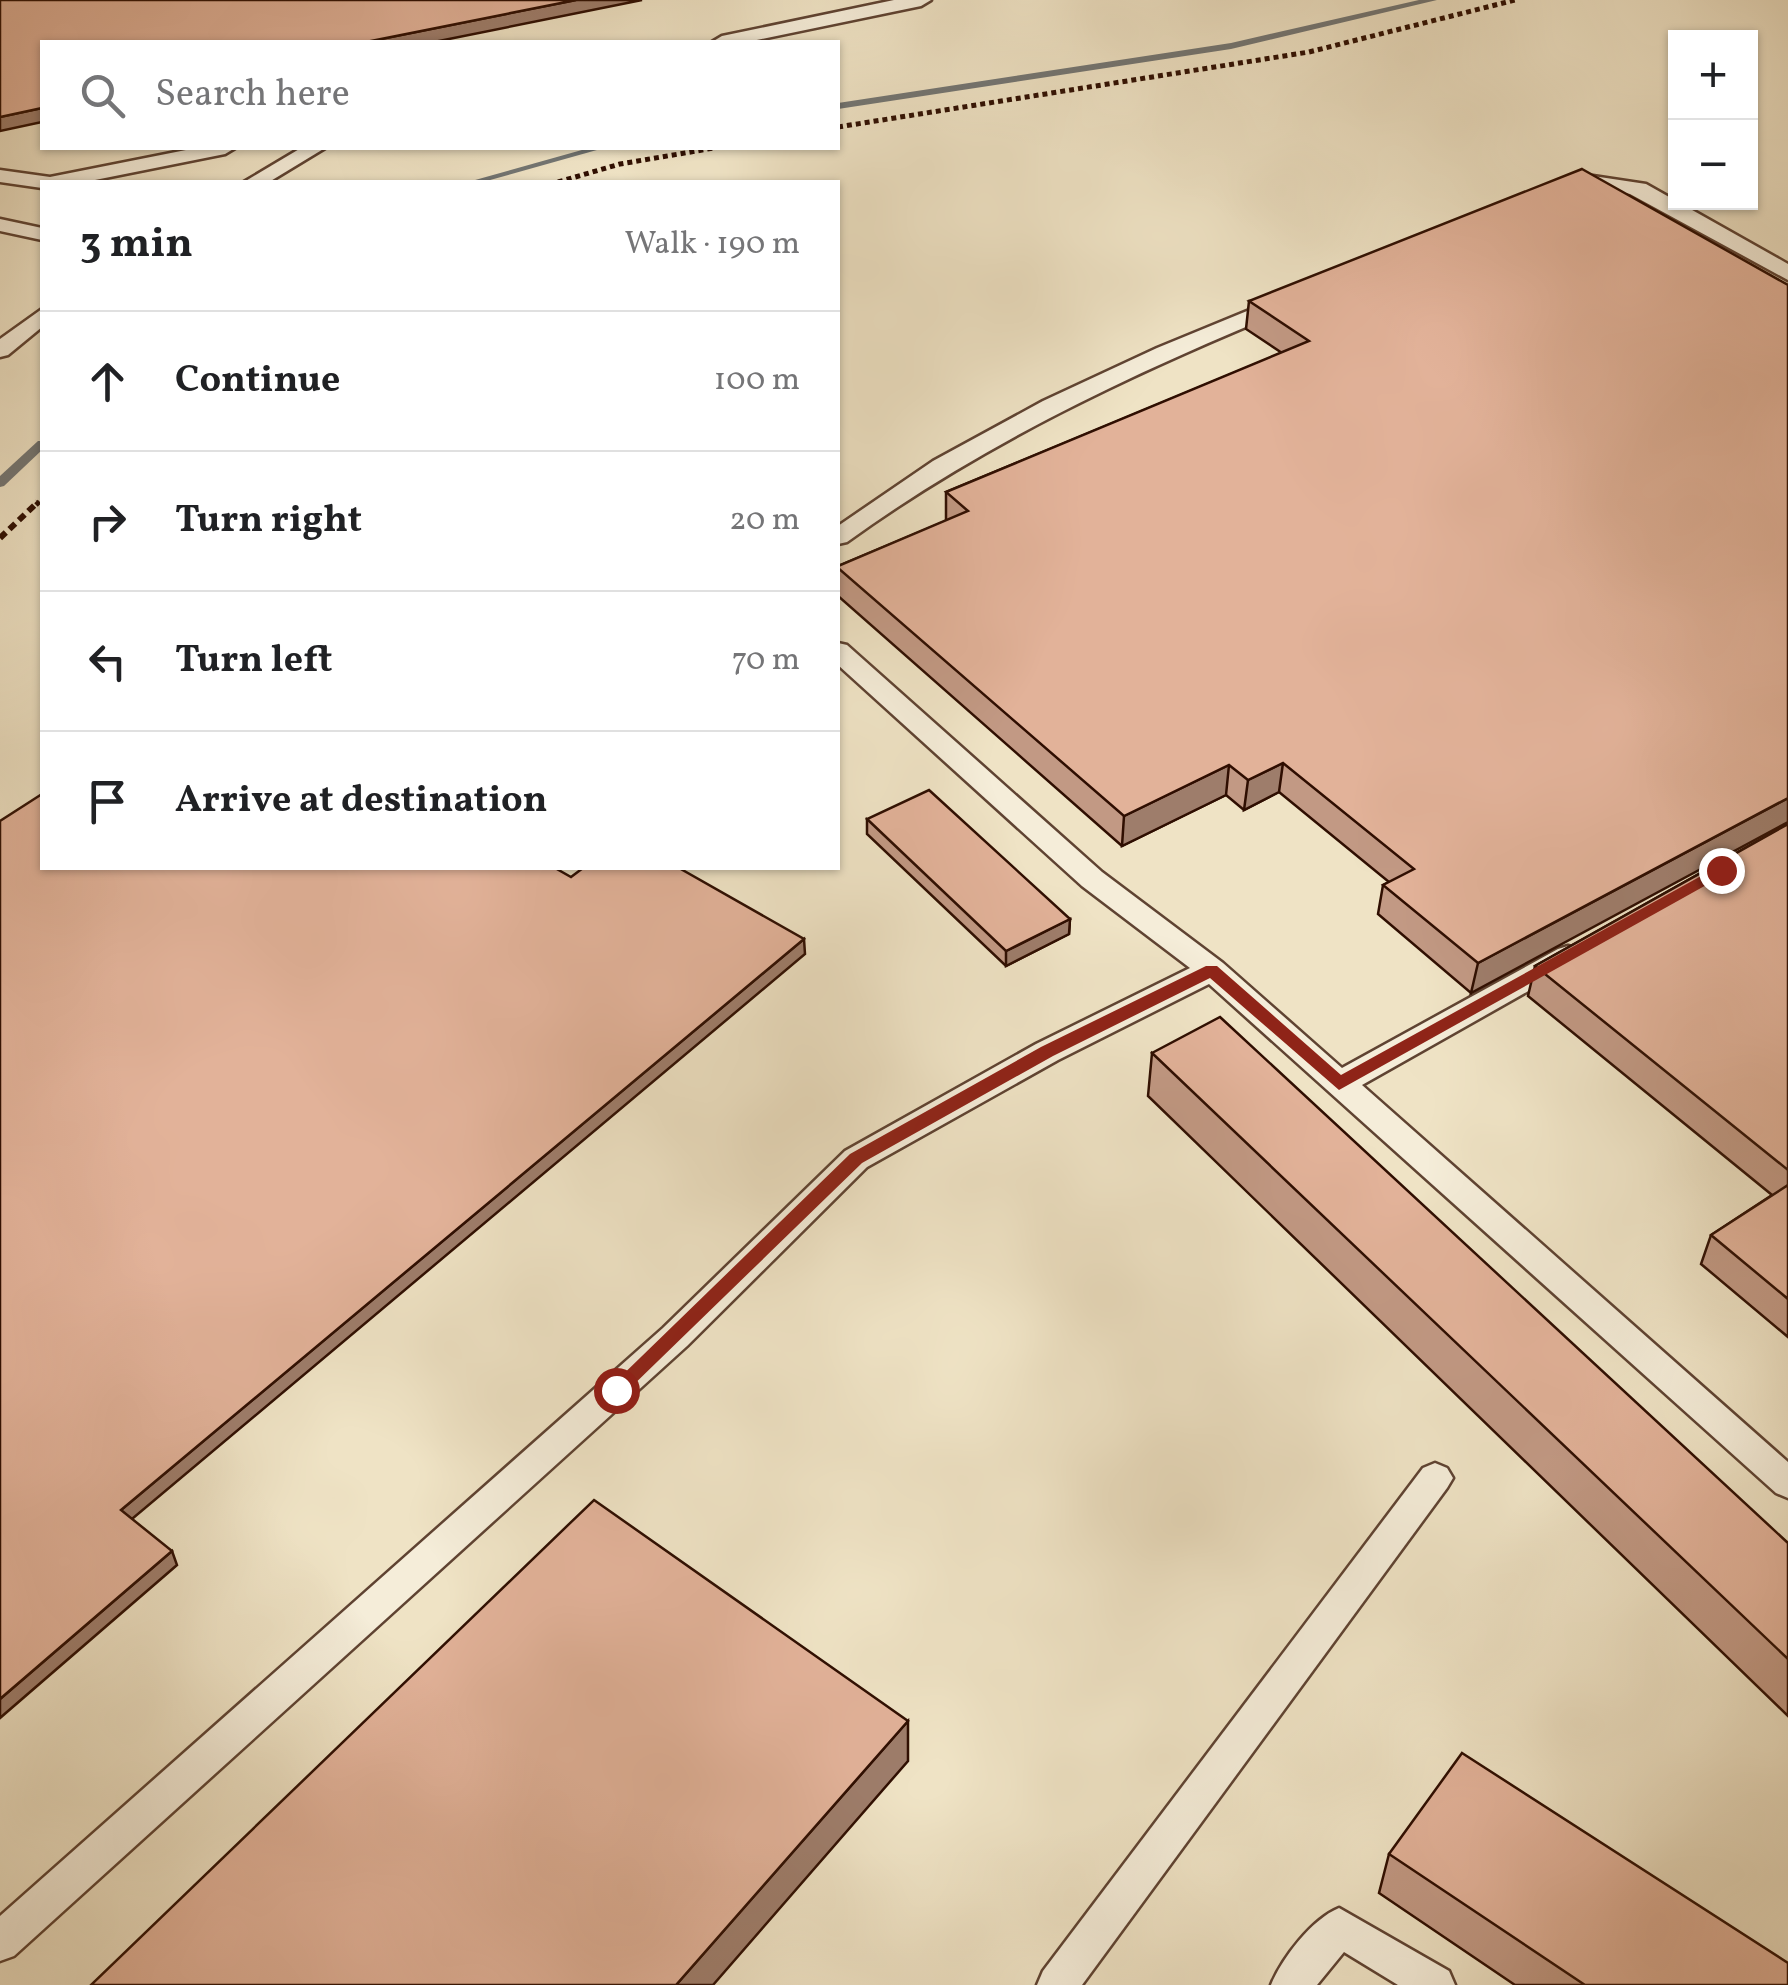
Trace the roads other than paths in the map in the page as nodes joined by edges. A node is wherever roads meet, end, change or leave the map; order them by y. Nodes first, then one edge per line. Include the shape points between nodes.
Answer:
1 (921, 0) edge
2 (731, 40) edge
3 (214, 150) edge
4 (311, 150) edge
5 (0, 176) edge
6 (66, 180) edge
7 (259, 180) edge
8 (40, 181) edge
9 (1535, 200) edge
10 (0, 224) edge
11 (40, 234) edge
12 (1788, 272) edge
13 (1300, 296) edge
14 (40, 318) edge
15 (0, 350) edge
16 (840, 535) edge
17 (840, 653) edge
18 (1587, 945) edge
19 (1212, 970) junction
20 (1339, 1084) junction
21 (1435, 1478) dead end
22 (1788, 1483) edge
23 (0, 1942) edge
24 (1057, 1985) edge
25 (1290, 1985) edge
26 (1436, 1985) edge

1 - 2 lane
3 - 6 lane
4 - 7 lane
5 - 8 lane
9 - 12 lane via 1571,185 1620,182
10 - 11 lane
13 - 16 lane via 1120,370 902,488
14 - 15 lane
17 - 19 lane via 1092,879
18 - 20 lane
19 - 20 lane
19 - 23 lane via 856,1159 676,1337
20 - 22 lane
21 - 24 lane
25 - 26 lane via 1339,1927

